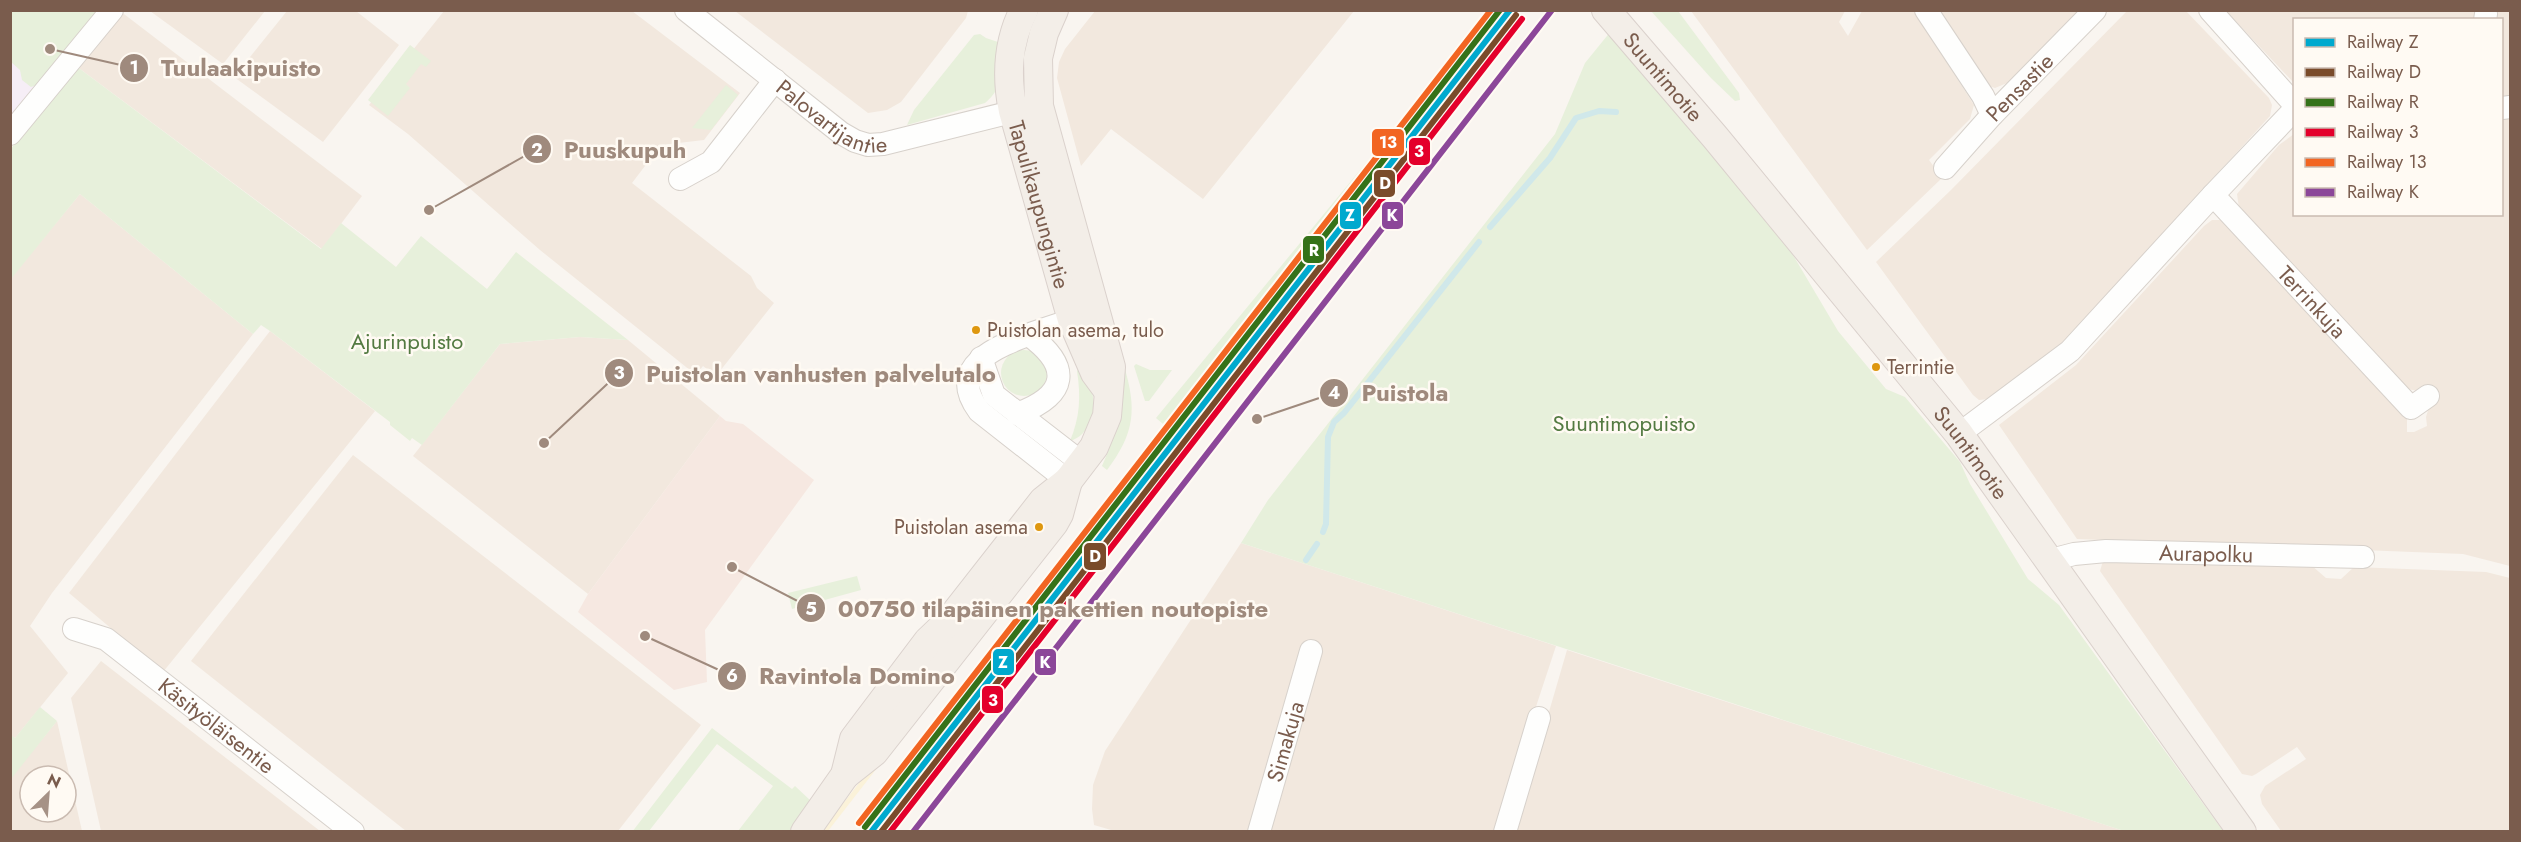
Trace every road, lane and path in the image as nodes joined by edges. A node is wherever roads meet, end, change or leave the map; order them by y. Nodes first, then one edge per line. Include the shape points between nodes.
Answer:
1 (112, 10) edge
2 (686, 10) edge
3 (1024, 10) edge
4 (1054, 10) edge
5 (1606, 10) edge
6 (1926, 10) edge
7 (2095, 10) edge
8 (2210, 10) edge
9 (775, 80) junction
10 (2293, 102) edge
11 (1026, 109) junction
12 (2293, 112) edge
13 (1992, 115) junction
14 (10, 134) edge
15 (1945, 168) dead end
16 (680, 179) dead end
17 (2213, 195) junction
18 (1084, 316) junction
19 (1029, 334) junction
20 (981, 358) junction
21 (2418, 409) dead end
22 (1017, 414) junction
23 (1959, 434) junction
24 (1075, 472) junction
25 (2363, 557) dead end
26 (2051, 560) junction
27 (74, 629) dead end
28 (1311, 651) dead end
29 (1539, 718) dead end
30 (353, 831) edge
31 (805, 831) edge
32 (1259, 831) edge
33 (1504, 831) edge
34 (2242, 831) edge

1 - 14 street
2 - 9 street, Palovartijantie
3 - 11 main road, Tapulikaupungintie via 1012,39 1008,76
4 - 11 main road, Tapulikaupungintie via 1044,33
5 - 23 main road, Suuntimotie
6 - 13 street
7 - 13 street, Pensastie
8 - 10 street
9 - 11 street, Palovartijantie via 841,133 868,145
9 - 16 street via 711,162
11 - 18 main road, Tapulikaupungintie
12 - 17 street
13 - 15 street, Pensastie
17 - 21 street, Terrinkuja
17 - 23 street via 2070,351
18 - 19 street
18 - 24 main road, Tapulikaupungintie via 1111,367 1104,427
19 - 20 street via 1004,343
19 - 22 street via 1055,358 1059,372 1056,387 1047,400
20 - 22 street via 994,395
20 - 24 street via 967,388 979,411
22 - 24 street
23 - 26 main road, Suuntimotie
24 - 31 main road, Tapulikaupungintie via 1054,523 874,752 845,775
25 - 26 street, Aurapolku via 2106,551
26 - 34 main road, Suuntimotie
27 - 30 street, Käsityöläisentie via 106,639
28 - 32 street, Simakuja
29 - 33 street

